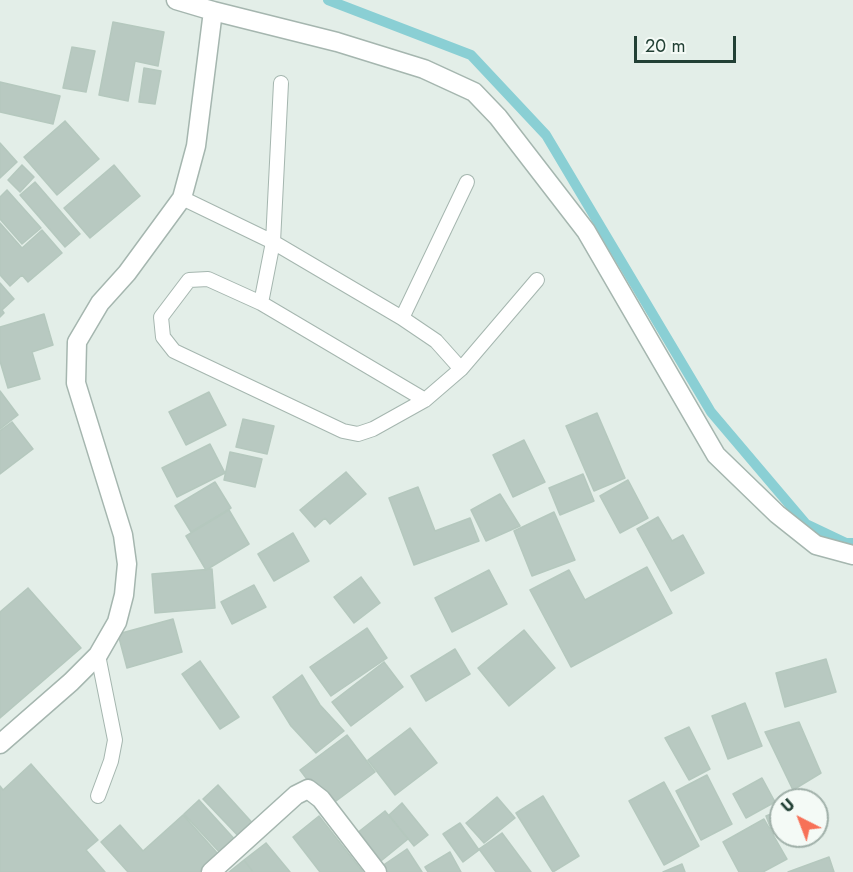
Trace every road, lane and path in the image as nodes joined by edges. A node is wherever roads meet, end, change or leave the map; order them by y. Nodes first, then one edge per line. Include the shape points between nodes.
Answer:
1 (176, 0) edge
2 (213, 11) junction
3 (281, 83) dead end
4 (467, 182) dead end
5 (182, 198) junction
6 (273, 242) junction
7 (537, 280) dead end
8 (261, 303) junction
9 (402, 318) junction
10 (461, 369) junction
11 (425, 400) junction
12 (853, 555) edge
13 (98, 655) junction
14 (0, 744) edge
15 (98, 796) dead end
16 (210, 872) edge
17 (377, 872) edge

1 - 2 street
2 - 5 street via 196,146
2 - 12 street via 337,42 424,69 474,92 498,117 586,231 716,455 816,546
3 - 6 lane
4 - 9 lane
5 - 6 lane
5 - 13 street via 128,273 100,303 77,342 76,383 116,506 127,564 117,622
6 - 8 lane
6 - 9 lane
7 - 10 lane
8 - 11 lane
8 - 11 lane via 208,279 189,280 161,317 163,337 174,351 343,431 358,434 373,429
9 - 10 lane via 436,341
10 - 11 lane
13 - 14 street
13 - 15 lane via 115,740
16 - 17 street via 296,795 308,789 321,799

